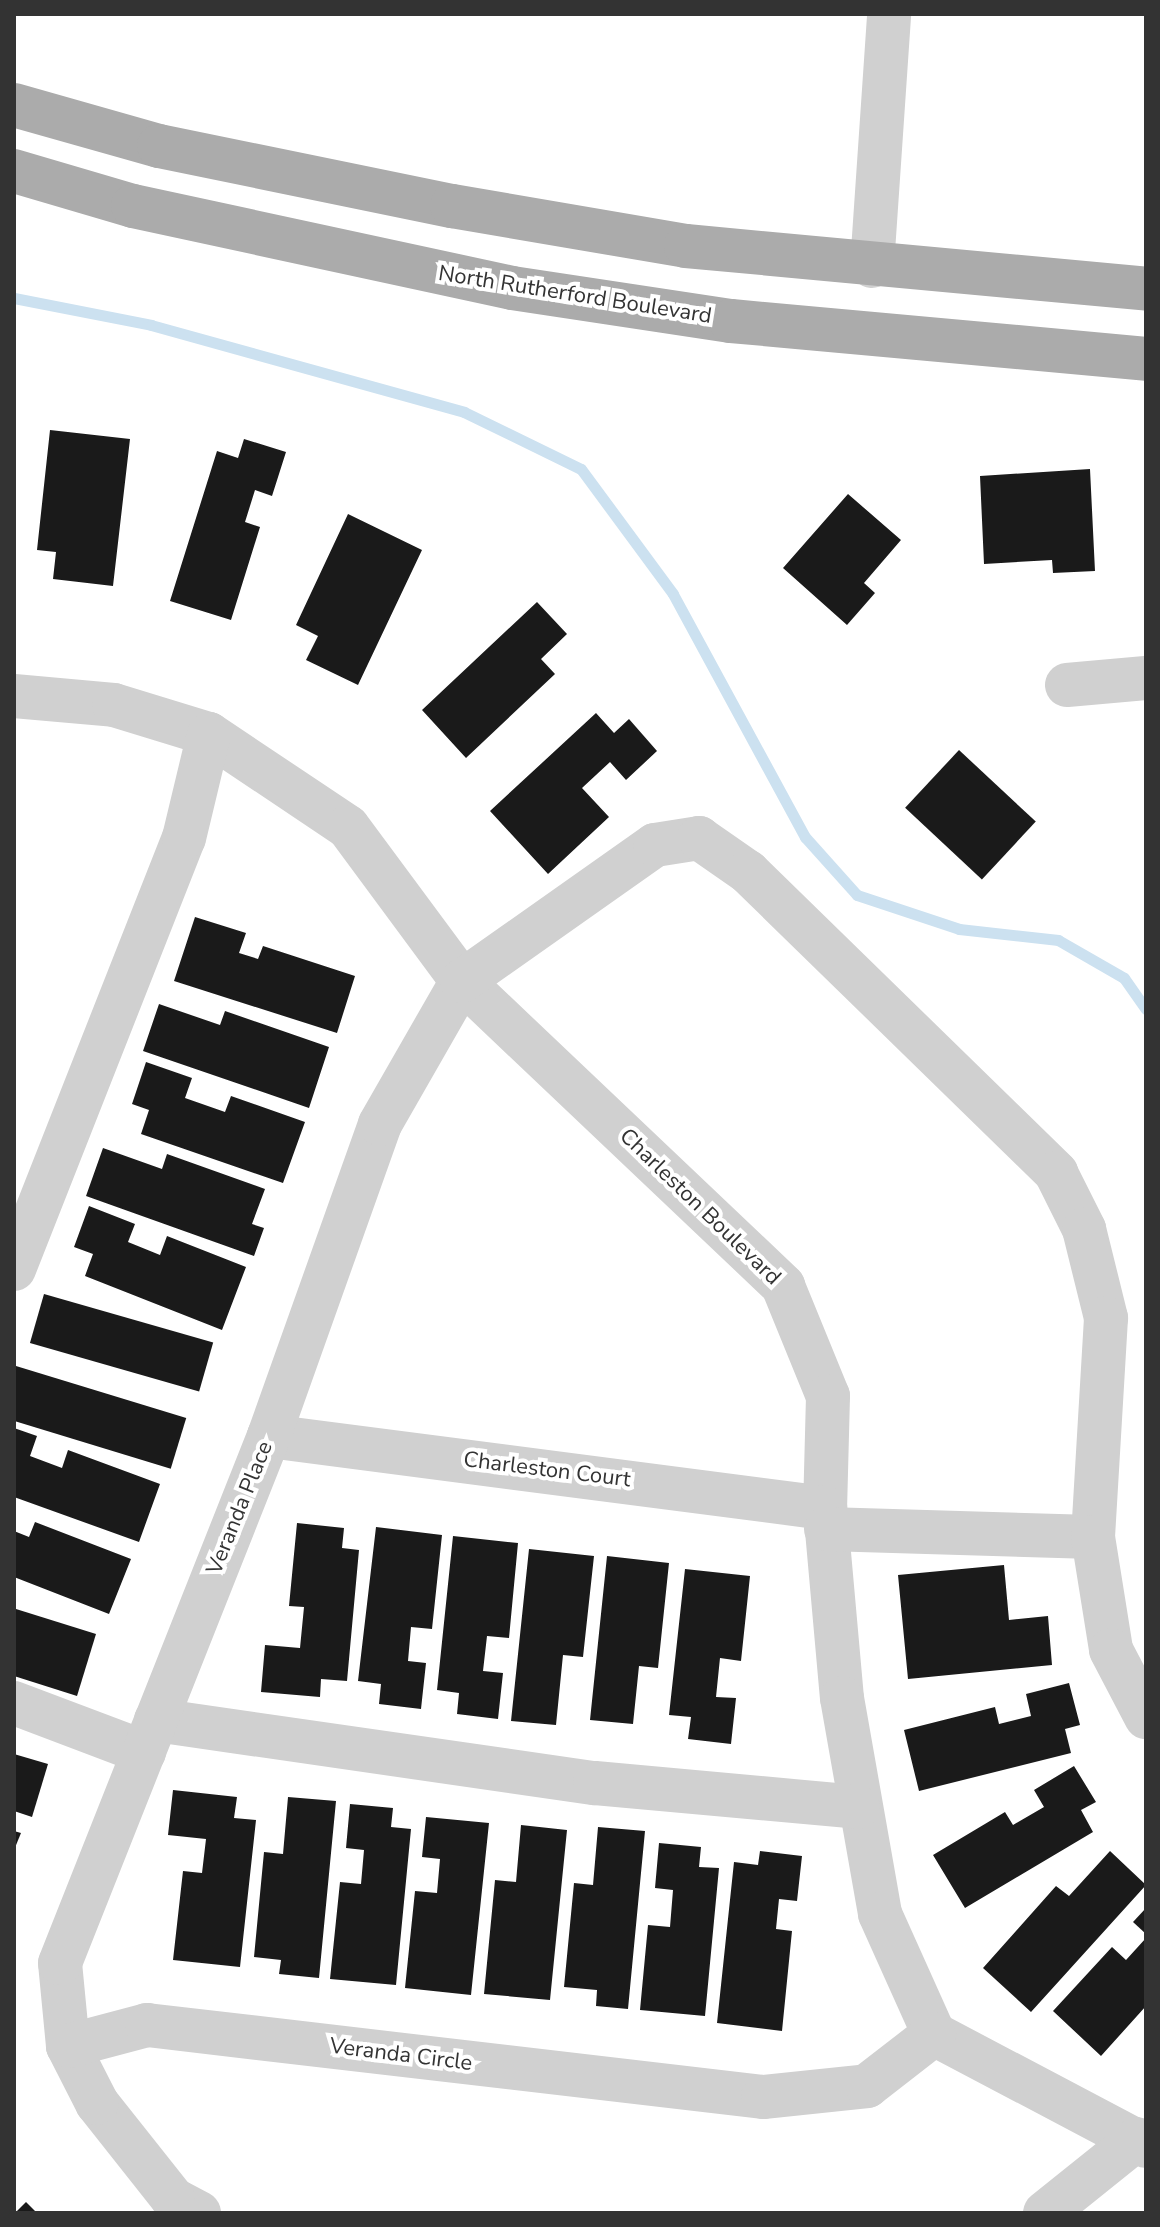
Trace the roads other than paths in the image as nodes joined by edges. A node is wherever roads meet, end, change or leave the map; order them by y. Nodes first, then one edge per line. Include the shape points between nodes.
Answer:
1 (889, 14) edge
2 (14, 105) edge
3 (14, 171) edge
4 (872, 266) junction
5 (1146, 289) edge
6 (866, 335) junction
7 (1146, 359) edge
8 (1146, 678) edge
9 (1067, 685) dead end
10 (14, 696) edge
11 (209, 734) junction
12 (462, 981) junction
13 (14, 1269) edge
14 (269, 1436) junction
15 (826, 1519) junction
16 (1093, 1537) junction
17 (14, 1703) edge
18 (1146, 1717) edge
19 (150, 1736) junction
20 (858, 1807) junction
21 (934, 2034) junction
22 (68, 2046) junction
23 (1141, 2143) edge
24 (199, 2213) edge
25 (1045, 2213) edge

1 - 4 street
2 - 4 main road via 159,146 452,206 686,246
3 - 6 main road, North Rutherford Boulevard via 133,206 512,288
4 - 5 main road
4 - 6 main road
6 - 7 main road, North Rutherford Boulevard
8 - 9 street
10 - 11 street, Charleston Boulevard via 114,705
11 - 12 street, Charleston Boulevard via 348,827
11 - 13 street via 184,838
12 - 14 street, Veranda Place via 380,1124
12 - 15 street, Charleston Boulevard via 783,1286 828,1396
12 - 16 street via 655,845 699,838 748,872 1056,1173 1084,1229 1106,1318
14 - 15 street, Charleston Court
14 - 19 street, Veranda Place
15 - 16 street, Charleston Court
15 - 20 street, Charleston Boulevard
16 - 18 street via 1111,1650
17 - 19 street
19 - 20 street
19 - 22 street, Veranda Place via 60,1963
20 - 21 street, Charleston Boulevard via 880,1914
21 - 22 street, Veranda Circle via 867,2086 763,2097 147,2025
21 - 23 street
22 - 24 street via 97,2103 173,2199
23 - 25 street

